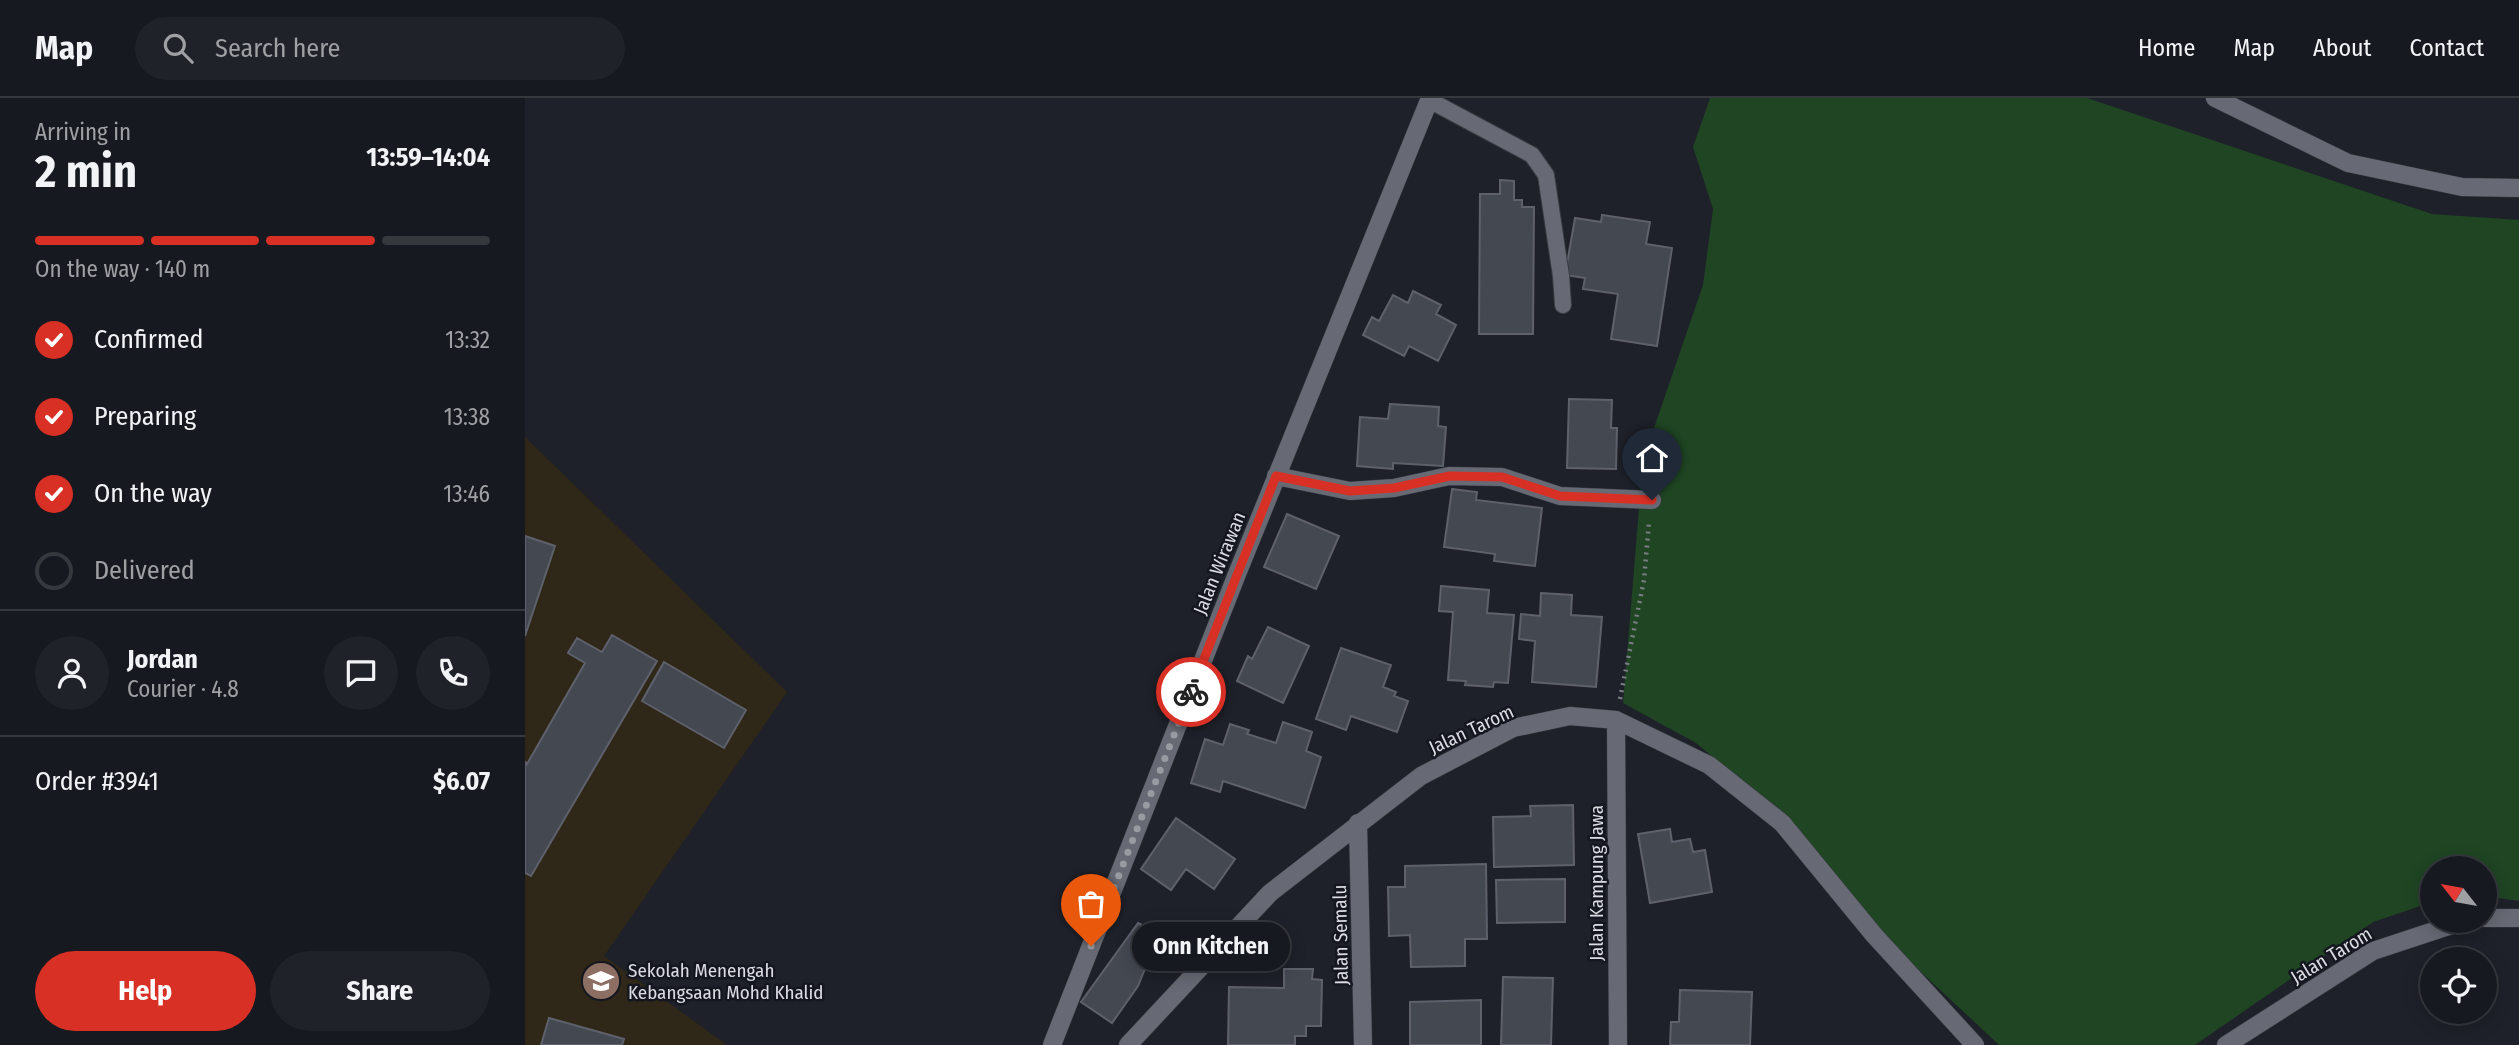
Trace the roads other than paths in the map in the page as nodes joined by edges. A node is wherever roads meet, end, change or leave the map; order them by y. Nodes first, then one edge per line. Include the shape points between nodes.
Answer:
1 (2215, 98) edge
2 (1430, 99) edge
3 (2519, 188) edge
4 (1563, 304) dead end
5 (1276, 476) junction
6 (1652, 500) road end
7 (1616, 720) junction
8 (1358, 823) junction
9 (2497, 918) edge
10 (2519, 918) edge
11 (2428, 933) edge
12 (1052, 1045) edge
13 (1128, 1045) edge
14 (1363, 1045) edge
15 (1618, 1045) edge
16 (1976, 1045) edge
17 (2227, 1045) edge

1 - 3 street via 2348,163 2462,187
2 - 4 lane via 1532,155 1546,175
2 - 5 street, Jalan Wirawan
5 - 6 street via 1350,491 1394,488 1450,476 1502,477 1560,496
5 - 12 street, Jalan Wirawan
7 - 8 street, Jalan Tarom via 1570,716 1513,728 1421,776
7 - 15 street, Jalan Kampung Jawa
7 - 16 street, Jalan Tarom via 1709,765 1782,823 1874,935
8 - 13 street, Jalan Tarom via 1270,893
8 - 14 street, Jalan Semalu
9 - 10 street
11 - 17 street, Jalan Tarom via 2373,951

